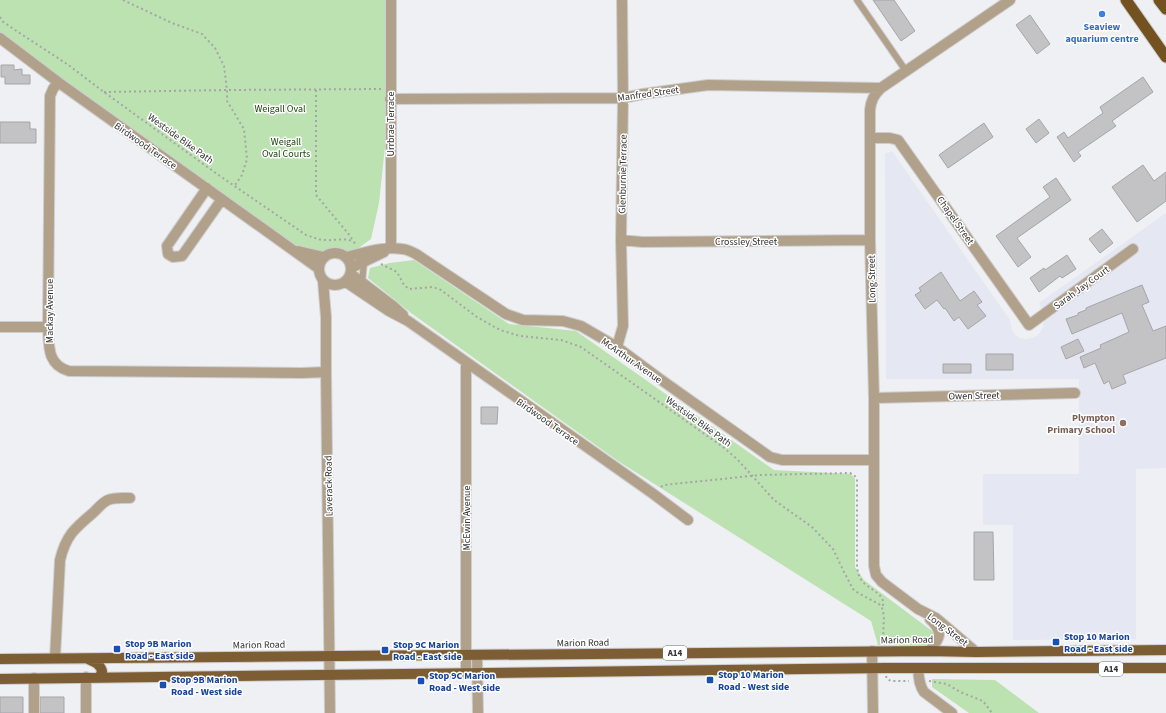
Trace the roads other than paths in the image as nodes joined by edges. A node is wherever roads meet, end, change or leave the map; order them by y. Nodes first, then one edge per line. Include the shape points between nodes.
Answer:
1 (391, 0) edge
2 (622, 0) edge
3 (857, 0) edge
4 (1010, 0) edge
5 (1126, 0) edge
6 (1159, 0) edge
7 (1166, 9) edge
8 (0, 38) edge
9 (1166, 57) edge
10 (906, 71) junction
11 (58, 82) junction
12 (881, 88) junction
13 (623, 98) junction
14 (390, 99) junction
15 (870, 138) junction
16 (207, 188) junction
17 (222, 199) junction
18 (621, 240) junction
19 (870, 240) junction
20 (391, 248) junction
21 (1133, 249) dead end
22 (294, 250) junction
23 (324, 257) junction
24 (346, 257) junction
25 (364, 262) junction
26 (318, 268) junction
27 (349, 275) junction
28 (323, 281) junction
29 (362, 282) junction
30 (334, 286) junction
31 (326, 317) junction
32 (408, 321) junction
33 (1029, 325) joint
34 (0, 327) edge
35 (48, 327) junction
36 (617, 347) junction
37 (466, 362) junction
38 (326, 372) junction
39 (1075, 393) dead end
40 (874, 398) junction
41 (874, 460) junction
42 (130, 498) dead end
43 (688, 520) dead end
44 (918, 608) junction
45 (1166, 650) edge
46 (929, 651) junction
47 (872, 652) junction
48 (976, 652) junction
49 (330, 655) junction
50 (466, 655) junction
51 (477, 655) junction
52 (54, 658) junction
53 (87, 658) junction
54 (0, 659) edge
55 (1166, 668) edge
56 (873, 669) junction
57 (918, 669) junction
58 (466, 674) junction
59 (478, 674) junction
60 (330, 675) junction
61 (86, 677) junction
62 (100, 677) junction
63 (34, 678) junction
64 (0, 679) edge
65 (34, 713) edge
66 (86, 713) edge
67 (330, 713) edge
68 (478, 713) edge
69 (873, 713) edge
70 (952, 713) edge

1 - 14 street, Urrbrae Terrace
2 - 13 street, Glenburnie Terrace
3 - 10 lane
4 - 10 street, Long Street
5 - 9 highway
6 - 7 highway
8 - 11 street, Birdwood Terrace
10 - 12 street, Long Street
11 - 16 street, Birdwood Terrace
11 - 35 street, Mackay Avenue via 50,96
12 - 13 street, Manfred Street via 708,85
12 - 15 street, Long Street via 871,101
13 - 14 street, Manfred Street
13 - 18 street, Glenburnie Terrace
14 - 20 street, Urrbrae Terrace
15 - 19 street, Long Street
15 - 33 street, Chapel Street via 898,140 904,147
16 - 17 street, Birdwood Terrace
16 - 17 street via 167,246 168,254 173,257 182,256
17 - 22 street, Birdwood Terrace
18 - 19 street, Crossley Street
18 - 36 street, Glenburnie Terrace via 623,326
19 - 40 street, Long Street
20 - 24 street, McArthur Avenue
20 - 25 street
20 - 36 street, McArthur Avenue via 416,254 506,314 523,320 563,321 581,326
21 - 33 street, Sarah Jay Court
22 - 23 street, Birdwood Terrace
22 - 26 street, Birdwood Terrace
23 - 24 street via 336,252
23 - 26 street
24 - 27 street via 350,262
25 - 27 street
25 - 29 lane
26 - 28 street
27 - 29 street, Birdwood Terrace
27 - 30 street via 338,286
27 - 32 street, Birdwood Terrace via 389,311
28 - 30 street
28 - 31 street, Laverack Road
29 - 32 street, Birdwood Terrace
30 - 31 street, Laverack Road
31 - 38 street, Laverack Road
32 - 37 street, Birdwood Terrace
34 - 35 street
35 - 38 street, Mackay Avenue via 49,351 55,363 69,371
36 - 41 street, McArthur Avenue via 770,457 782,460
37 - 43 street, Birdwood Terrace
37 - 50 street, McEwin Avenue
38 - 49 street, Laverack Road
39 - 40 street, Owen Street
40 - 41 street, Long Street
41 - 44 street, Long Street via 876,575
42 - 52 street via 106,501 75,528 67,539 60,560
44 - 46 street, Long Street via 935,623 940,634
44 - 48 street, Long Street via 936,618
45 - 48 main road, Marion Road / A14
46 - 47 main road, Marion Road / A14
46 - 48 main road, Marion Road / A14
47 - 51 main road, Marion Road / A14
47 - 56 street
49 - 50 main road, Marion Road / A14
49 - 53 main road, Marion Road / A14
49 - 60 street, Laverack Road
50 - 51 main road, Marion Road / A14
50 - 58 street, McEwin Avenue
51 - 59 street
52 - 53 main road, Marion Road / A14
52 - 54 main road, Marion Road / A14
53 - 62 main road via 100,665
55 - 57 main road, A14
56 - 57 main road, A14
56 - 59 main road, A14
56 - 69 street
57 - 70 street via 920,688
58 - 59 main road, A14
58 - 60 main road, A14
59 - 68 street
60 - 62 main road, A14
60 - 67 street, Laverack Road
61 - 62 main road, A14
61 - 63 main road, A14
61 - 66 street
63 - 64 main road, A14
63 - 65 street

